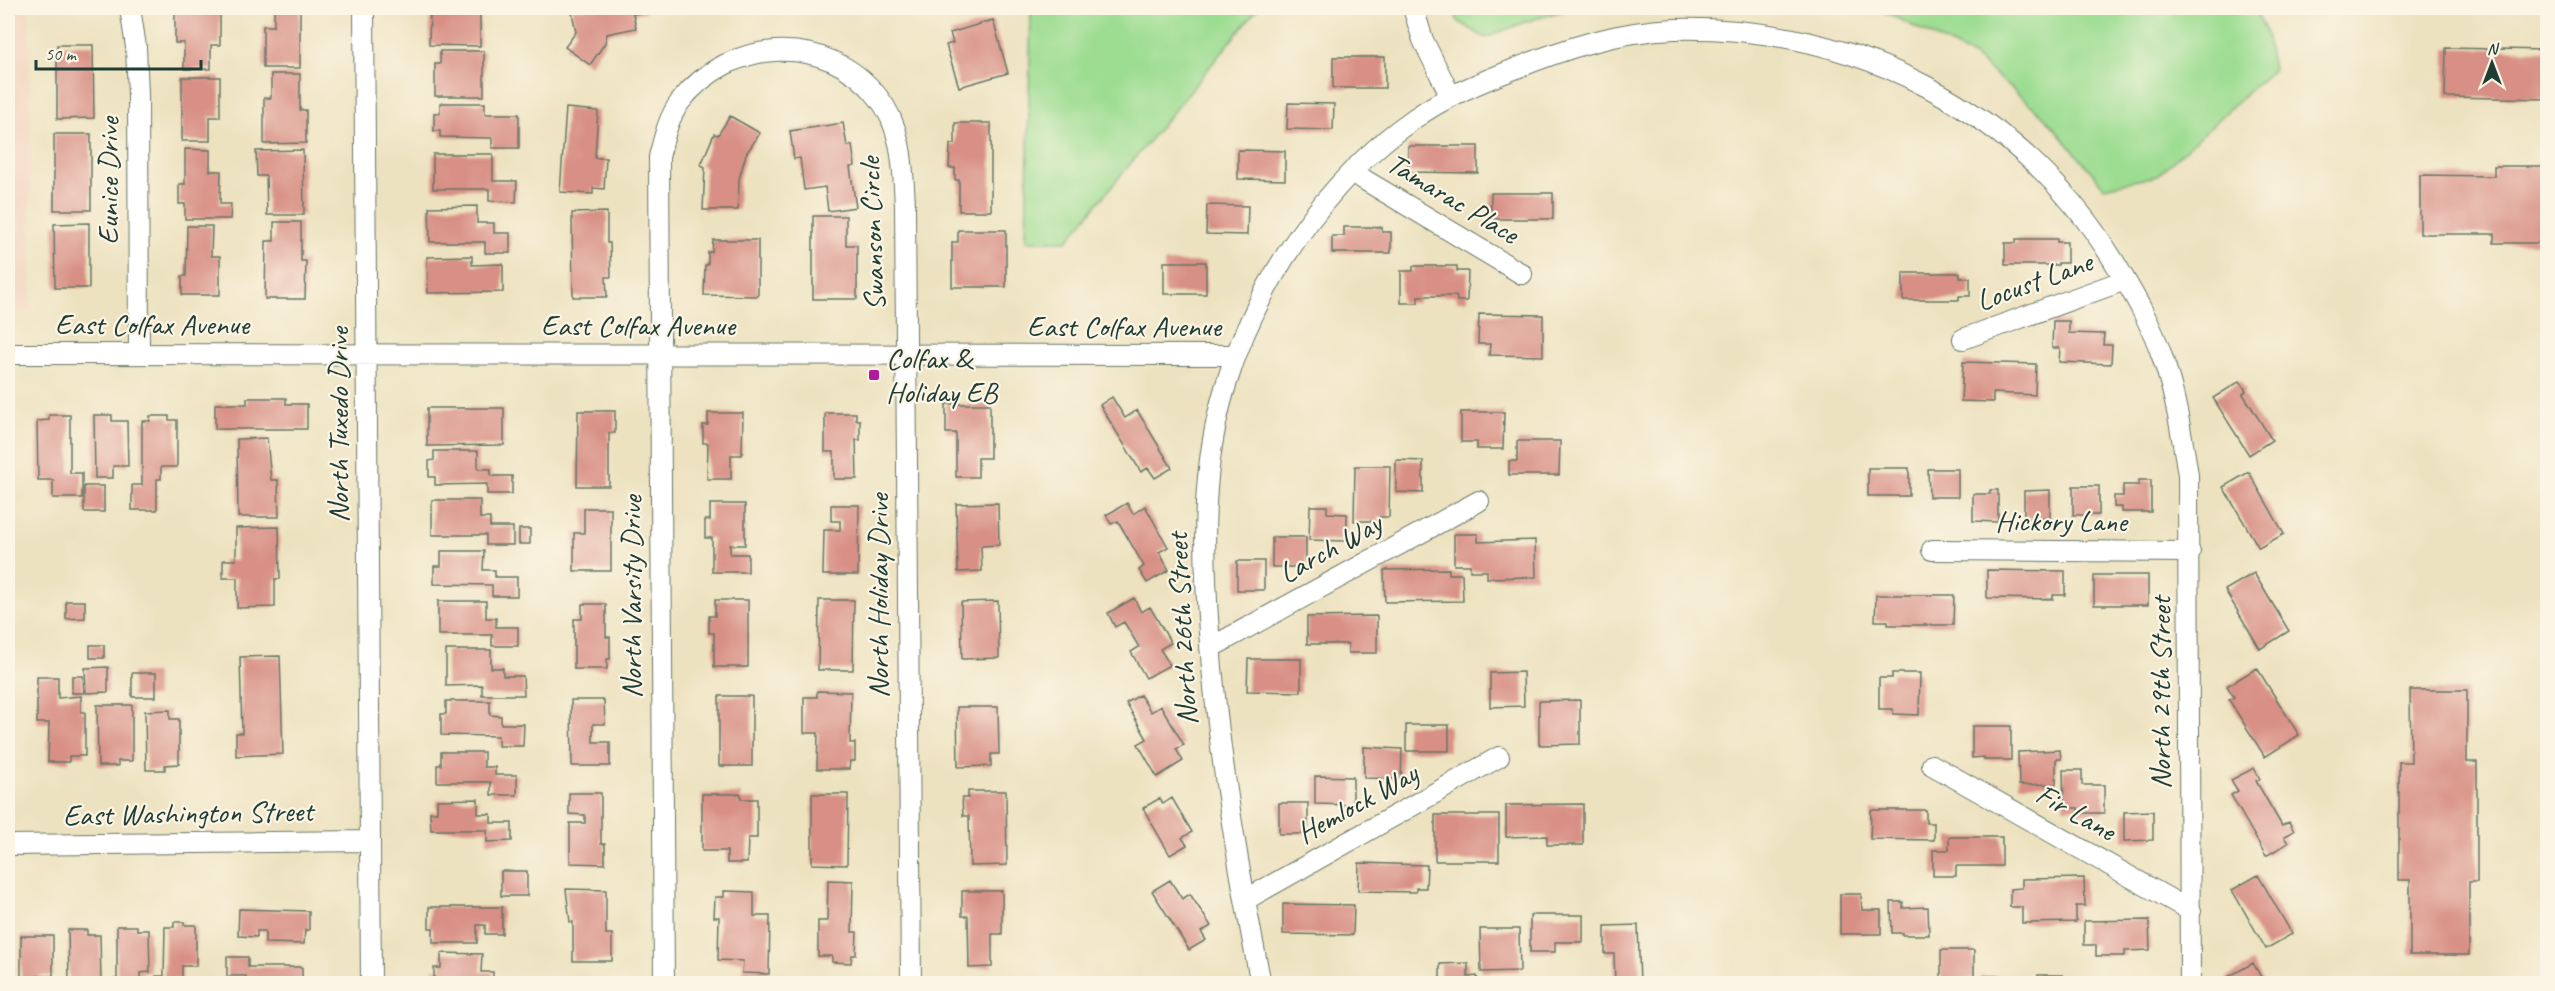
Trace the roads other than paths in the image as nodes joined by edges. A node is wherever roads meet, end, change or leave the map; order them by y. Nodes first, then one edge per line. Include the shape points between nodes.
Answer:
1 (130, 8) edge
2 (364, 8) edge
3 (1413, 8) edge
4 (1450, 97) junction
5 (1353, 173) junction
6 (1522, 274) dead end
7 (2125, 280) junction
8 (1963, 339) dead end
9 (8, 354) edge
10 (140, 354) junction
11 (367, 355) junction
12 (659, 355) junction
13 (1236, 355) junction
14 (906, 356) junction
15 (2188, 475) joint
16 (1479, 501) dead end
17 (1932, 550) dead end
18 (2190, 552) junction
19 (1210, 648) junction
20 (1499, 757) dead end
21 (1932, 765) dead end
22 (369, 841) junction
23 (8, 845) edge
24 (1245, 900) junction
25 (2191, 911) junction
26 (371, 984) edge
27 (664, 984) edge
28 (911, 984) edge
29 (1261, 984) edge
30 (2190, 984) edge

1 - 10 street, Eunice Drive via 138,95
2 - 11 street, North Tuxedo Drive
3 - 4 street via 1423,40
4 - 5 street, East Colfax Avenue via 1415,118
4 - 7 street, East Colfax Avenue via 1563,49 1615,37 1671,29 1754,33 1810,42 1867,59 1918,81 1966,109 2021,151 2067,196
5 - 6 street, Tamarac Place
5 - 13 street, East Colfax Avenue via 1292,244 1262,294
7 - 8 street, Locust Lane
7 - 15 street, East Colfax Avenue via 2163,357
9 - 10 street, East Colfax Avenue
10 - 11 street, East Colfax Avenue
11 - 12 street, East Colfax Avenue
11 - 22 street, North Tuxedo Drive
12 - 14 street, East Colfax Avenue
12 - 14 street, Swanson Circle via 659,157 666,128 680,102 705,77 734,59 763,51 796,51 827,57 857,76 879,98 897,131 905,206
12 - 27 street, North Varsity Drive
13 - 14 street, East Colfax Avenue
13 - 19 street, North 26th Street via 1224,391 1206,484 1204,537
14 - 28 street, North Holiday Drive
15 - 18 street, North 29th Street
16 - 19 street, Larch Way
17 - 18 street, Hickory Lane
18 - 25 street, North 29th Street
19 - 24 street, North 26th Street via 1217,729
20 - 24 street, Hemlock Way
21 - 25 street, Fir Lane
22 - 23 street, East Washington Street
22 - 26 street, North Tuxedo Drive
24 - 29 street, North 26th Street
25 - 30 street, North 29th Street

